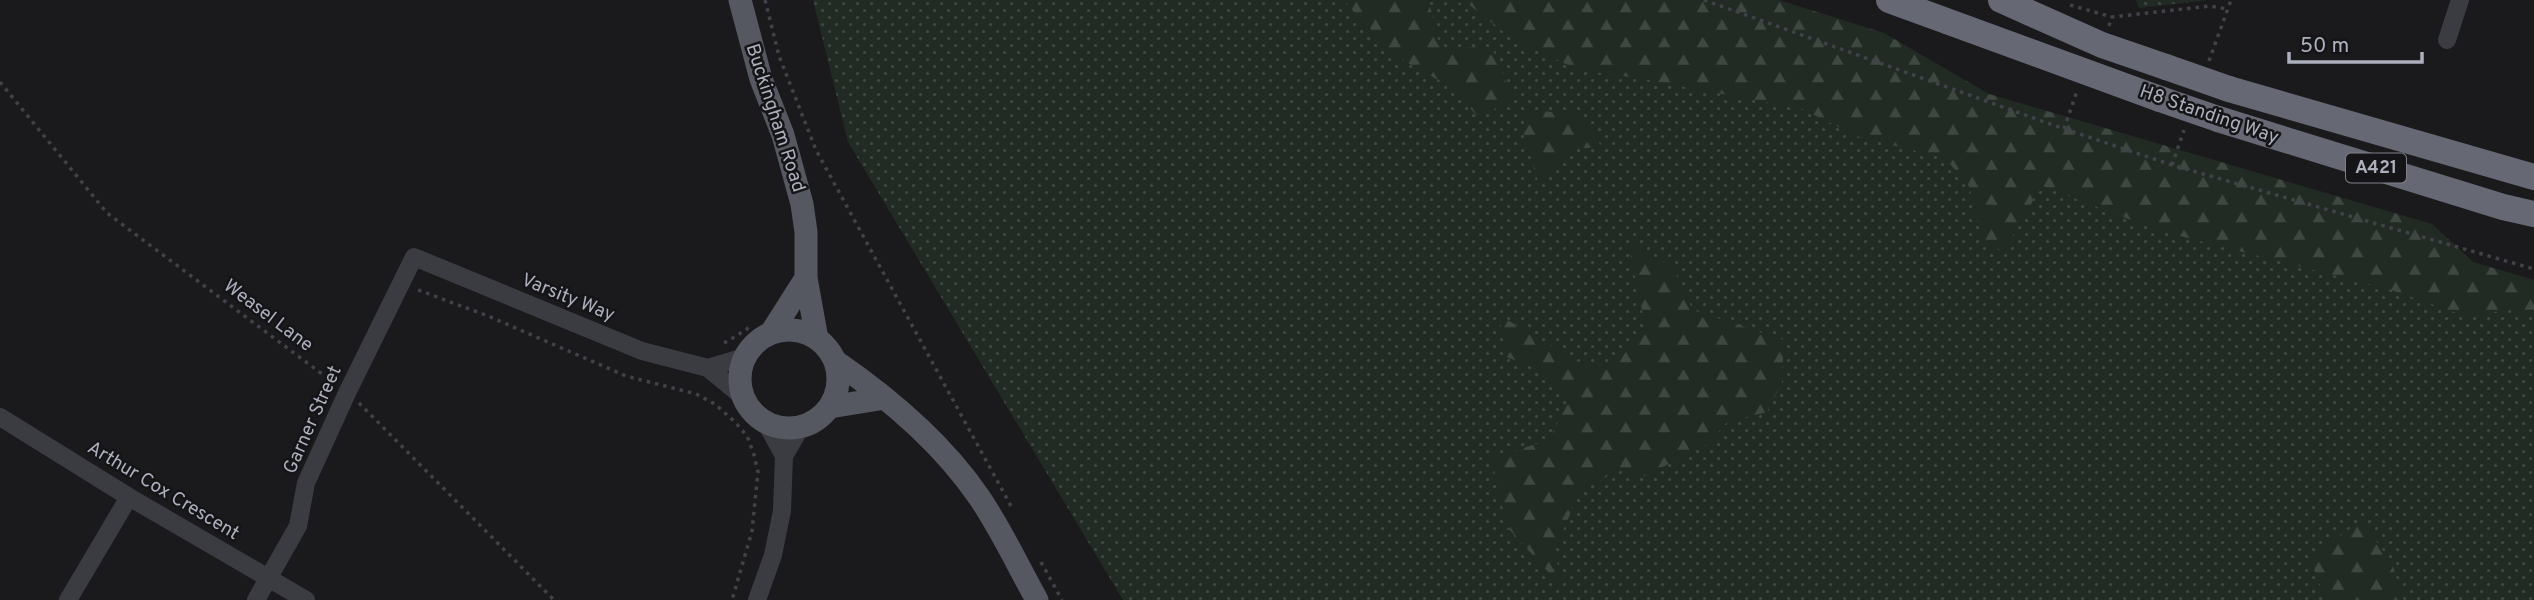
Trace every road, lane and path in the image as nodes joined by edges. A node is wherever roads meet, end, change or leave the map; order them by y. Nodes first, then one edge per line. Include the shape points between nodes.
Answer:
1 (740, 0) edge
2 (765, 0) edge
3 (1704, 0) edge
4 (1889, 0) edge
5 (2001, 0) edge
6 (2460, 0) edge
7 (2064, 4) dead end
8 (2228, 9) dead end
9 (2112, 17) junction
10 (2447, 40) dead end
11 (2102, 45) junction
12 (0, 82) edge
13 (2078, 90) dead end
14 (2064, 129) junction
15 (2534, 177) edge
16 (2534, 214) edge
17 (414, 257) joint
18 (2534, 269) edge
19 (806, 278) junction
20 (400, 283) junction
21 (764, 326) junction
22 (817, 339) junction
23 (720, 345) dead end
24 (745, 357) junction
25 (835, 361) junction
26 (690, 364) junction
27 (708, 368) junction
28 (684, 391) junction
29 (347, 393) junction
30 (743, 397) junction
31 (885, 398) junction
32 (830, 407) junction
33 (0, 417) edge
34 (766, 424) junction
35 (801, 428) junction
36 (784, 456) junction
37 (129, 497) junction
38 (1016, 515) dead end
39 (1036, 552) dead end
40 (269, 577) junction
41 (68, 600) edge
42 (256, 600) edge
43 (306, 600) edge
44 (554, 600) edge
45 (732, 600) edge
46 (757, 600) edge
47 (1037, 600) edge
48 (1062, 600) edge

1 - 19 main road, Buckingham Road via 761,79 797,181 806,232
2 - 38 path via 779,56 816,150
3 - 14 path
4 - 16 highway, H8 Standing Way / A421, bridge via 2218,119
5 - 11 highway, H8 Standing Way / A421
6 - 10 street
7 - 9 path
8 - 9 path via 2210,6
9 - 11 path
11 - 15 highway, H8 Standing Way / A421, bridge via 2229,89
12 - 29 path, Weasel Lane via 107,213
13 - 14 path
14 - 18 path via 2172,165
17 - 20 street, Garner Street
17 - 26 street, Varsity Way via 642,351
19 - 21 main road
19 - 22 main road, Buckingham Road
20 - 28 path via 626,376
20 - 29 street, Garner Street
21 - 22 main road via 800,331
21 - 23 path
21 - 24 main road
22 - 25 main road
24 - 27 street
24 - 30 main road via 739,373
25 - 31 main road
25 - 32 main road via 838,385
26 - 27 street, Varsity Way
26 - 28 path
27 - 30 street
28 - 45 path via 715,404 736,422 747,436 758,472 752,531
29 - 40 street, Garner Street via 306,483 298,526
29 - 44 path, Weasel Lane
30 - 34 main road
31 - 32 main road
31 - 47 main road via 968,481
32 - 35 main road
33 - 37 street, Arthur Cox Crescent
34 - 35 main road
34 - 36 street
35 - 36 street
36 - 46 street via 782,511
37 - 40 street, Arthur Cox Crescent
37 - 41 street
39 - 48 path
40 - 42 street, Garner Street
40 - 43 street, Arthur Cox Crescent

